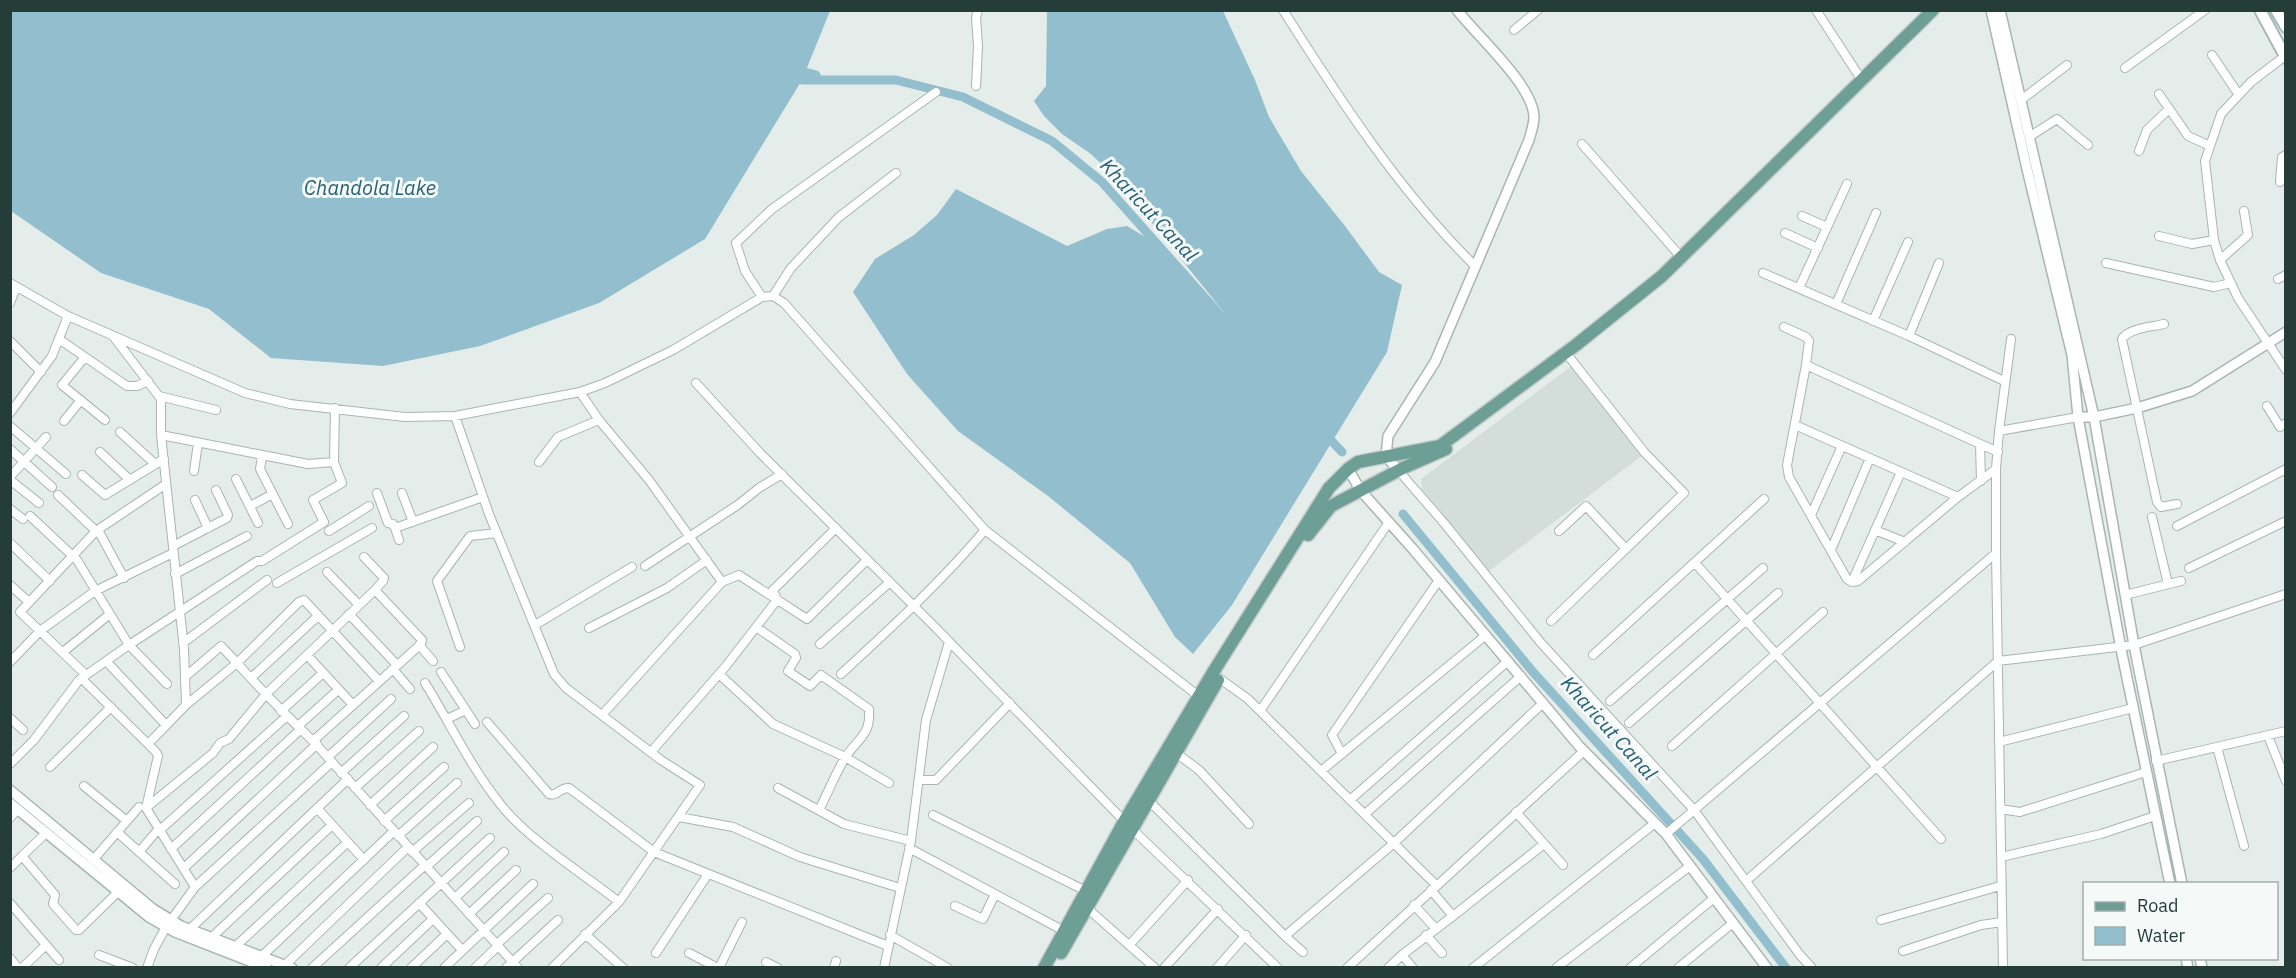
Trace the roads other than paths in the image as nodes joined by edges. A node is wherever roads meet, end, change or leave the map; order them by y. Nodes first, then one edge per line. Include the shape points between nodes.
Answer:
1 (978, 10) edge
2 (1283, 10) edge
3 (1457, 10) edge
4 (1538, 10) edge
5 (1816, 10) edge
6 (1933, 10) edge
7 (1943, 10) edge
8 (1991, 10) edge
9 (2000, 10) edge
10 (2205, 10) edge
11 (2260, 10) edge
12 (2276, 10) edge
13 (2286, 27) edge
14 (1514, 30) dead end
15 (2212, 55) dead end
16 (2285, 57) edge
17 (2067, 65) dead end
18 (2124, 68) dead end
19 (1863, 82) junction
20 (976, 86) dead end
21 (936, 92) dead end
22 (2159, 94) dead end
23 (2238, 95) junction
24 (2021, 100) junction
25 (2169, 109) junction
26 (2029, 137) junction
27 (1582, 144) dead end
28 (2088, 145) dead end
29 (2210, 146) junction
30 (2139, 152) dead end
31 (2286, 155) edge
32 (896, 172) dead end
33 (2280, 183) dead end
34 (1847, 184) dead end
35 (2244, 211) dead end
36 (1876, 213) dead end
37 (1802, 216) dead end
38 (1827, 227) junction
39 (1785, 233) dead end
40 (2159, 236) dead end
41 (2214, 240) junction
42 (1908, 242) dead end
43 (1818, 248) junction
44 (1680, 256) junction
45 (2220, 260) junction
46 (1939, 263) dead end
47 (2106, 263) dead end
48 (1475, 266) junction
49 (1763, 273) dead end
50 (2231, 283) junction
51 (14, 285) edge
52 (1799, 288) junction
53 (773, 296) junction
54 (762, 297) junction
55 (10, 303) edge
56 (1836, 304) junction
57 (69, 316) junction
58 (1873, 321) junction
59 (2164, 324) dead end
60 (1784, 327) dead end
61 (2286, 332) edge
62 (112, 335) junction
63 (1910, 336) junction
64 (59, 339) junction
65 (2011, 339) dead end
66 (10, 341) edge
67 (2267, 343) junction
68 (85, 357) junction
69 (1570, 358) junction
70 (1806, 365) junction
71 (2286, 370) edge
72 (41, 372) junction
73 (148, 381) junction
74 (2004, 381) junction
75 (696, 383) dead end
76 (580, 392) junction
77 (159, 396) junction
78 (81, 400) junction
79 (2267, 406) dead end
80 (335, 408) junction
81 (2137, 408) junction
82 (216, 410) dead end
83 (11, 411) edge
84 (454, 416) junction
85 (2078, 417) junction
86 (2094, 417) junction
87 (105, 420) dead end
88 (599, 420) junction
89 (64, 421) dead end
90 (2286, 423) edge
91 (1795, 425) junction
92 (10, 426) edge
93 (2000, 431) junction
94 (120, 432) dead end
95 (161, 435) junction
96 (46, 437) dead end
97 (198, 443) junction
98 (1980, 444) junction
99 (1842, 446) junction
100 (37, 448) junction
101 (10, 449) edge
102 (100, 452) dead end
103 (1998, 452) junction
104 (1386, 456) junction
105 (262, 457) junction
106 (1870, 458) junction
107 (164, 459) junction
108 (25, 462) junction
109 (334, 462) junction
110 (539, 462) dead end
111 (155, 464) junction
112 (2286, 468) edge
113 (1348, 469) junction
114 (1996, 469) junction
115 (194, 471) dead end
116 (1398, 471) junction
117 (1901, 472) junction
118 (66, 474) dead end
119 (782, 474) junction
120 (82, 475) dead end
121 (10, 479) edge
122 (236, 479) dead end
123 (130, 480) junction
124 (1981, 481) junction
125 (166, 484) junction
126 (52, 487) dead end
127 (216, 490) dead end
128 (1361, 491) junction
129 (377, 493) dead end
130 (273, 494) junction
131 (402, 494) dead end
132 (58, 495) dead end
133 (483, 497) junction
134 (1958, 498) junction
135 (195, 500) dead end
136 (1764, 500) dead end
137 (39, 502) dead end
138 (2177, 504) dead end
139 (250, 506) junction
140 (369, 506) dead end
141 (10, 509) edge
142 (1811, 515) junction
143 (2152, 517) dead end
144 (2286, 520) edge
145 (324, 522) junction
146 (413, 522) junction
147 (1389, 522) junction
148 (258, 523) dead end
149 (288, 524) dead end
150 (2177, 526) dead end
151 (208, 528) junction
152 (372, 528) dead end
153 (395, 528) junction
154 (836, 528) junction
155 (985, 530) junction
156 (1875, 530) junction
157 (97, 531) junction
158 (329, 531) junction
159 (1559, 531) dead end
160 (497, 533) junction
161 (689, 535) junction
162 (247, 536) dead end
163 (399, 540) dead end
164 (1905, 542) junction
165 (10, 543) edge
166 (338, 547) junction
167 (173, 549) junction
168 (1626, 549) junction
169 (1831, 550) junction
170 (1996, 553) junction
171 (73, 556) junction
172 (364, 557) dead end
173 (867, 560) junction
174 (707, 561) junction
175 (1696, 564) junction
176 (645, 566) dead end
177 (632, 567) dead end
178 (1763, 568) dead end
179 (2189, 568) dead end
180 (327, 572) dead end
181 (175, 574) junction
182 (124, 578) junction
183 (267, 580) dead end
184 (1439, 580) junction
185 (50, 581) junction
186 (2181, 581) dead end
187 (722, 582) junction
188 (890, 582) junction
189 (1852, 582) junction
190 (277, 583) dead end
191 (2168, 584) junction
192 (10, 585) edge
193 (375, 590) junction
194 (95, 591) junction
195 (1778, 593) dead end
196 (2286, 594) edge
197 (2125, 595) junction
198 (1727, 599) junction
199 (777, 600) junction
200 (29, 602) junction
201 (359, 605) junction
202 (914, 606) junction
203 (178, 611) junction
204 (1823, 612) dead end
205 (110, 614) junction
206 (318, 615) junction
207 (349, 615) junction
208 (1746, 620) junction
209 (1551, 621) dead end
210 (534, 625) junction
211 (756, 627) junction
212 (589, 628) dead end
213 (40, 631) junction
214 (332, 631) junction
215 (1486, 635) junction
216 (949, 642) junction
217 (183, 643) junction
218 (820, 644) dead end
219 (129, 645) junction
220 (419, 645) junction
221 (2134, 645) junction
222 (460, 647) dead end
223 (2121, 647) junction
224 (63, 652) junction
225 (1593, 654) dead end
226 (1777, 654) junction
227 (306, 655) junction
228 (106, 661) junction
229 (433, 661) dead end
230 (1508, 661) junction
231 (10, 662) edge
232 (1998, 662) junction
233 (237, 663) junction
234 (395, 668) junction
235 (441, 672) dead end
236 (323, 673) junction
237 (719, 674) junction
238 (841, 674) dead end
239 (1521, 676) junction
240 (84, 677) junction
241 (185, 677) junction
242 (251, 678) junction
243 (1219, 678) junction
244 (379, 681) junction
245 (425, 683) dead end
246 (166, 684) dead end
247 (410, 689) dead end
248 (338, 690) junction
249 (266, 694) junction
250 (391, 699) dead end
251 (1202, 699) junction
252 (1610, 701) dead end
253 (1010, 703) junction
254 (1543, 703) junction
255 (1820, 703) junction
256 (186, 705) junction
257 (353, 705) junction
258 (111, 707) junction
259 (2133, 708) junction
260 (466, 710) junction
261 (1260, 711) junction
262 (284, 713) junction
263 (602, 715) junction
264 (404, 716) dead end
265 (10, 718) edge
266 (447, 719) junction
267 (487, 722) dead end
268 (1629, 723) dead end
269 (475, 724) dead end
270 (166, 725) junction
271 (299, 728) junction
272 (23, 730) dead end
273 (2286, 730) edge
274 (419, 731) dead end
275 (2268, 736) junction
276 (1999, 742) junction
277 (315, 743) junction
278 (148, 744) junction
279 (1672, 746) dead end
280 (433, 747) dead end
281 (2217, 747) junction
282 (1584, 751) junction
283 (651, 752) junction
284 (1176, 753) junction
285 (1342, 754) junction
286 (845, 757) junction
287 (330, 760) junction
288 (2156, 760) junction
289 (10, 764) edge
290 (50, 766) dead end
291 (444, 767) dead end
292 (1877, 767) junction
293 (1321, 771) junction
294 (341, 772) junction
295 (2146, 772) junction
296 (348, 779) junction
297 (919, 780) junction
298 (2286, 782) edge
299 (457, 783) dead end
300 (889, 783) dead end
301 (84, 786) dead end
302 (356, 788) junction
303 (778, 788) dead end
304 (10, 790) edge
305 (1350, 800) junction
306 (1149, 801) junction
307 (469, 803) dead end
308 (370, 805) junction
309 (14, 806) edge
310 (143, 807) junction
311 (317, 808) junction
312 (2000, 809) junction
313 (819, 810) junction
314 (1694, 810) junction
315 (1516, 812) junction
316 (1365, 814) junction
317 (933, 815) dead end
318 (2156, 816) junction
319 (680, 817) junction
320 (10, 818) edge
321 (127, 821) junction
322 (384, 821) junction
323 (477, 821) dead end
324 (1655, 823) junction
325 (1249, 824) dead end
326 (332, 825) junction
327 (1129, 825) junction
328 (158, 831) junction
329 (117, 832) junction
330 (46, 834) junction
331 (396, 834) junction
332 (1666, 834) junction
333 (490, 838) dead end
334 (1941, 839) dead end
335 (348, 842) junction
336 (1394, 843) junction
337 (910, 844) junction
338 (1544, 844) junction
339 (2244, 846) dead end
340 (171, 849) junction
341 (410, 850) junction
342 (139, 852) junction
343 (504, 852) dead end
344 (654, 852) junction
345 (22, 856) junction
346 (2001, 857) junction
347 (93, 860) junction
348 (364, 860) junction
349 (1563, 865) dead end
350 (425, 866) junction
351 (1690, 866) junction
352 (10, 868) edge
353 (184, 868) junction
354 (516, 870) dead end
355 (708, 874) junction
356 (1188, 880) junction
357 (1746, 881) junction
358 (2170, 882) edge
359 (2182, 882) edge
360 (441, 883) junction
361 (175, 884) dead end
362 (533, 884) dead end
363 (2000, 886) junction
364 (195, 887) junction
365 (900, 888) junction
366 (1433, 888) junction
367 (1086, 891) junction
368 (118, 892) junction
369 (995, 894) junction
370 (455, 898) junction
371 (548, 898) dead end
372 (1714, 898) junction
373 (619, 902) junction
374 (419, 903) junction
375 (11, 904) edge
376 (1414, 905) junction
377 (956, 906) dead end
378 (1087, 908) junction
379 (1218, 909) junction
380 (469, 914) junction
381 (1453, 916) junction
382 (433, 919) junction
383 (558, 920) dead end
384 (1881, 920) dead end
385 (742, 922) dead end
386 (2002, 922) junction
387 (169, 923) junction
388 (1733, 923) junction
389 (1435, 928) junction
390 (189, 929) junction
391 (483, 929) junction
392 (1064, 931) junction
393 (447, 934) junction
394 (585, 934) junction
395 (890, 935) junction
396 (1246, 935) junction
397 (1426, 935) junction
398 (1285, 936) junction
399 (212, 937) junction
400 (1133, 941) dead end
401 (46, 945) junction
402 (497, 945) junction
403 (236, 946) junction
404 (888, 946) junction
405 (462, 950) junction
406 (1903, 951) dead end
407 (1303, 952) dead end
408 (656, 953) dead end
409 (689, 953) dead end
410 (1442, 953) dead end
411 (99, 955) dead end
412 (1402, 955) junction
413 (261, 956) junction
414 (10, 958) edge
415 (59, 960) dead end
416 (766, 962) dead end
417 (515, 964) edge
418 (289, 966) edge
419 (558, 966) edge
420 (1763, 966) edge
421 (20, 968) edge
422 (133, 968) edge
423 (147, 968) edge
424 (267, 968) edge
425 (312, 968) edge
426 (349, 968) edge
427 (381, 968) edge
428 (411, 968) edge
429 (444, 968) edge
430 (475, 968) edge
431 (506, 968) edge
432 (623, 968) edge
433 (719, 968) edge
434 (778, 968) edge
435 (884, 968) edge
436 (948, 968) edge
437 (1044, 968) edge
438 (1052, 968) edge
439 (1155, 968) edge
440 (1164, 968) edge
441 (1217, 968) edge
442 (1278, 968) edge
443 (1347, 968) edge
444 (1388, 968) edge
445 (1413, 968) edge
446 (1473, 968) edge
447 (1556, 968) edge
448 (1630, 968) edge
449 (1678, 968) edge
450 (1812, 968) edge
451 (2003, 968) edge

1 - 20 street
2 - 48 street via 1379,151 1442,233
3 - 48 street via 1515,77 1527,95 1534,117 1529,140
4 - 14 street
5 - 19 street
6 - 19 main road
7 - 19 main road
8 - 85 street via 2072,355
9 - 24 street
10 - 18 street
11 - 16 main road
12 - 13 main road
15 - 23 street
16 - 23 street
17 - 24 street
19 - 44 main road
19 - 69 main road via 1666,281
21 - 54 street via 772,209 736,243 745,271
22 - 25 street
23 - 29 street via 2221,114
24 - 26 street
25 - 29 street via 2188,136
25 - 30 street via 2147,130
26 - 28 street via 2057,119
26 - 86 street
27 - 44 street
29 - 41 street via 2205,161
31 - 33 street via 2282,157
32 - 53 street via 838,217 791,268
34 - 38 street
35 - 45 street via 2248,235
36 - 56 street
37 - 38 street
38 - 43 street
39 - 43 street
40 - 41 street via 2192,244
41 - 45 street
42 - 58 street
43 - 52 street
44 - 104 main road via 1662,276 1575,345 1440,446
45 - 50 street
46 - 63 street
47 - 50 street via 2214,287
48 - 104 street via 1435,362 1388,436
49 - 52 street
50 - 67 street
51 - 55 street
51 - 57 street
52 - 56 street
53 - 54 street
53 - 155 street via 784,303
54 - 76 street via 673,350
56 - 58 street
57 - 62 street
57 - 64 street
58 - 63 street
59 - 81 street via 2125,334 2122,339
60 - 70 street via 1809,341
61 - 67 street
62 - 73 street
62 - 80 street via 245,393 290,404
63 - 74 street
64 - 68 street
64 - 72 street
65 - 74 street
66 - 72 street
67 - 71 street
67 - 81 street via 2192,391
68 - 73 street via 127,386
68 - 78 street via 63,384
69 - 116 main road via 1444,451
69 - 168 street via 1645,453 1684,493
70 - 91 street
70 - 98 street
72 - 83 street
73 - 77 street
74 - 93 street
75 - 119 street
76 - 84 street
76 - 88 street
77 - 82 street
77 - 95 street
78 - 87 street
78 - 89 street
79 - 90 street via 2280,427
80 - 84 street via 405,417
80 - 109 street
81 - 86 street
81 - 138 street via 2157,502 2161,507
84 - 133 street
85 - 86 street
85 - 93 street
85 - 223 street
86 - 197 street
88 - 110 street via 558,437
88 - 161 street
91 - 99 street
91 - 142 street via 1787,465 1789,477
92 - 100 street
93 - 103 street
94 - 111 street
95 - 97 street
95 - 107 street
96 - 100 street
97 - 105 street
97 - 115 street
98 - 103 street
98 - 124 street
99 - 106 street
99 - 142 street
100 - 108 street
100 - 118 street
101 - 108 street
102 - 123 street
103 - 114 street
104 - 113 main road via 1358,462
104 - 116 street
105 - 109 street via 308,464
105 - 130 street via 260,469
106 - 117 street
106 - 169 street
107 - 111 street
107 - 125 street
108 - 121 street
108 - 126 street
109 - 145 street via 342,483 313,500
111 - 123 street
112 - 150 street
113 - 128 street
113 - 251 main road via 1329,488 1278,566
114 - 124 street
114 - 170 street
116 - 128 main road
116 - 314 street via 1541,643
117 - 134 street
117 - 156 street
119 - 154 street
119 - 161 street
120 - 123 street via 105,495
121 - 137 street
122 - 139 street
124 - 134 street
125 - 157 street
125 - 167 street
127 - 151 street via 228,517
128 - 147 street
128 - 243 main road via 1331,506 1311,531
129 - 153 street via 388,523
130 - 139 street
130 - 149 street
131 - 146 street
132 - 157 street
133 - 146 street
133 - 160 street
134 - 164 street
135 - 151 street
136 - 175 street
139 - 148 street
140 - 158 street
141 - 171 street via 26,517
142 - 169 street
143 - 191 street
144 - 179 street
145 - 158 street
145 - 203 street
146 - 153 street
147 - 184 street
147 - 261 street
151 - 167 street
152 - 166 street
153 - 163 street
154 - 173 street
154 - 199 street via 773,590
155 - 202 street
155 - 251 street
156 - 164 street
156 - 189 street
157 - 171 street
157 - 182 street
158 - 166 street
159 - 168 street via 1586,506
160 - 210 street
160 - 222 street via 470,536 437,581
161 - 174 street
161 - 176 street
162 - 181 street
164 - 189 street
165 - 185 street
166 - 190 street
167 - 181 street
167 - 182 street
168 - 209 street
169 - 189 street via 1846,579
170 - 232 street
170 - 255 street
171 - 185 street
171 - 194 street
172 - 193 street via 384,578
173 - 188 street
173 - 199 street via 807,619
174 - 187 street
174 - 212 street via 667,588
175 - 198 street
175 - 225 street
177 - 210 street
178 - 198 street
180 - 201 street
181 - 203 street
182 - 194 street
183 - 217 street
184 - 215 street
184 - 285 street via 1332,735
185 - 200 street
186 - 191 street
187 - 199 street via 739,575
187 - 263 street
188 - 202 street
188 - 218 street
191 - 197 street
192 - 200 street
193 - 201 street
193 - 220 street via 421,638
194 - 205 street
194 - 213 street
195 - 208 street
196 - 221 street
197 - 221 street
198 - 208 street
198 - 252 street
199 - 211 street
200 - 213 street via 20,612
201 - 207 street
202 - 216 street
202 - 238 street
203 - 217 street
203 - 219 street
204 - 226 street
205 - 219 street
205 - 224 street
206 - 214 street
206 - 233 street via 304,600 300,602
206 - 242 street
207 - 214 street
207 - 234 street
208 - 226 street
208 - 268 street
210 - 263 street via 554,674
211 - 237 street
211 - 286 street via 795,654 788,671 810,686 821,675 869,709 869,727
213 - 224 street
213 - 231 street
214 - 227 street
214 - 244 street
215 - 230 street
215 - 285 street
216 - 253 street
216 - 297 street via 926,720
217 - 241 street
219 - 228 street
219 - 246 street
220 - 229 street
220 - 234 street
221 - 223 street
221 - 288 street
223 - 232 street
223 - 259 street
224 - 240 street
226 - 255 street
226 - 279 street
227 - 236 street
227 - 249 street
228 - 240 street
228 - 270 street
230 - 239 street
230 - 305 street
232 - 276 street
232 - 292 street
233 - 241 street via 221,646
233 - 242 street
233 - 256 street
234 - 244 street
234 - 247 street
235 - 260 street
236 - 248 street
236 - 262 street
237 - 283 street
237 - 286 street via 773,724
239 - 254 street
239 - 316 street
240 - 258 street
240 - 289 street
241 - 256 street
242 - 249 street
243 - 251 main road
243 - 261 street
244 - 257 street
245 - 266 street
248 - 257 street
248 - 271 street
249 - 262 street
249 - 310 street via 229,739
250 - 287 street
251 - 284 main road
251 - 327 main road
253 - 297 street via 936,780
253 - 327 street
254 - 282 street
254 - 336 street
255 - 292 street
255 - 314 street
256 - 270 street
257 - 277 street
258 - 278 street
258 - 290 street
259 - 276 street
259 - 295 street
260 - 266 street
260 - 269 street
261 - 293 street
262 - 271 street
262 - 328 street
263 - 283 street
264 - 294 street
265 - 272 street
266 - 373 street via 502,806
267 - 344 street via 549,794 569,788
270 - 278 street
271 - 277 street
271 - 340 street
273 - 275 street
274 - 302 street
275 - 281 street
275 - 298 street
276 - 312 street
277 - 287 street
277 - 353 street
278 - 310 street via 158,756
280 - 308 street
281 - 288 street
281 - 339 street
282 - 315 street
282 - 324 street
283 - 319 street via 700,785
284 - 306 main road
284 - 325 street via 1199,771
285 - 293 street
286 - 300 street
286 - 313 street
287 - 294 street
287 - 364 street
288 - 359 street
291 - 322 street
292 - 334 street
292 - 357 street
293 - 305 street
294 - 296 street
295 - 312 street via 2020,812
295 - 318 street
296 - 302 street
296 - 311 street
297 - 337 street
299 - 331 street
301 - 321 street
302 - 308 street
303 - 313 street
304 - 347 street
305 - 316 street
306 - 327 main road
306 - 398 street
307 - 341 street
308 - 322 street
309 - 320 street
309 - 330 street
310 - 321 street
310 - 328 street
311 - 326 street
311 - 390 street
312 - 346 street
313 - 337 street via 844,824
314 - 332 street
314 - 357 street
315 - 338 street
315 - 366 street
316 - 336 street
317 - 367 street
318 - 346 street via 2101,834
318 - 358 street
319 - 344 street
319 - 365 street via 733,827 800,858
321 - 329 street
322 - 331 street
323 - 350 street
324 - 332 street
324 - 446 street
326 - 335 street
326 - 399 street
327 - 356 street
327 - 367 main road
327 - 378 main road
328 - 340 street
328 - 342 street
329 - 342 street
329 - 347 street
330 - 345 street
330 - 368 street
331 - 341 street
331 - 348 street
332 - 351 street
333 - 360 street
335 - 348 street
335 - 403 street
336 - 366 street
336 - 398 street
337 - 365 street
337 - 369 street
338 - 349 street
338 - 381 street
340 - 353 street
341 - 350 street
341 - 418 street
342 - 361 street
343 - 370 street
344 - 355 street
344 - 373 street
345 - 352 street
345 - 368 street via 55,895 53,904 76,930
346 - 363 street
347 - 387 street
348 - 413 street
350 - 360 street
350 - 425 street
351 - 372 street
351 - 447 street
353 - 364 street
354 - 380 street
355 - 404 street
355 - 408 street
356 - 379 street
356 - 400 street
357 - 450 street
360 - 370 street
360 - 374 street
362 - 391 street
363 - 384 street
363 - 386 street
364 - 387 street
365 - 395 street
366 - 376 street
366 - 381 street
367 - 392 main road
368 - 387 street via 149,917
369 - 377 street via 983,919
369 - 392 street
370 - 380 street
371 - 402 street
372 - 388 street
372 - 448 street
373 - 394 street
374 - 382 street
374 - 426 street
375 - 401 street
376 - 389 street
376 - 443 street
378 - 438 main road
378 - 439 street
379 - 396 street
379 - 440 street
380 - 391 street
381 - 389 street
382 - 393 street
382 - 427 street
383 - 417 street
385 - 433 street
386 - 406 street via 1981,925
386 - 451 street
387 - 390 street
387 - 423 street
387 - 424 street via 175,932
388 - 420 street
388 - 449 street
389 - 397 street
390 - 399 street
391 - 402 street
391 - 405 street
392 - 437 main road
393 - 405 street
393 - 428 street
394 - 419 street
394 - 432 street
395 - 404 street
395 - 436 street
396 - 441 street
396 - 442 street
397 - 410 street
397 - 412 street
398 - 407 street
399 - 403 street
401 - 415 street
401 - 421 street
402 - 417 street
402 - 430 street
403 - 413 street
404 - 435 street
405 - 429 street
409 - 433 street
411 - 422 street
412 - 444 street
412 - 445 street
413 - 418 street
414 - 421 street
416 - 434 street
417 - 431 street

